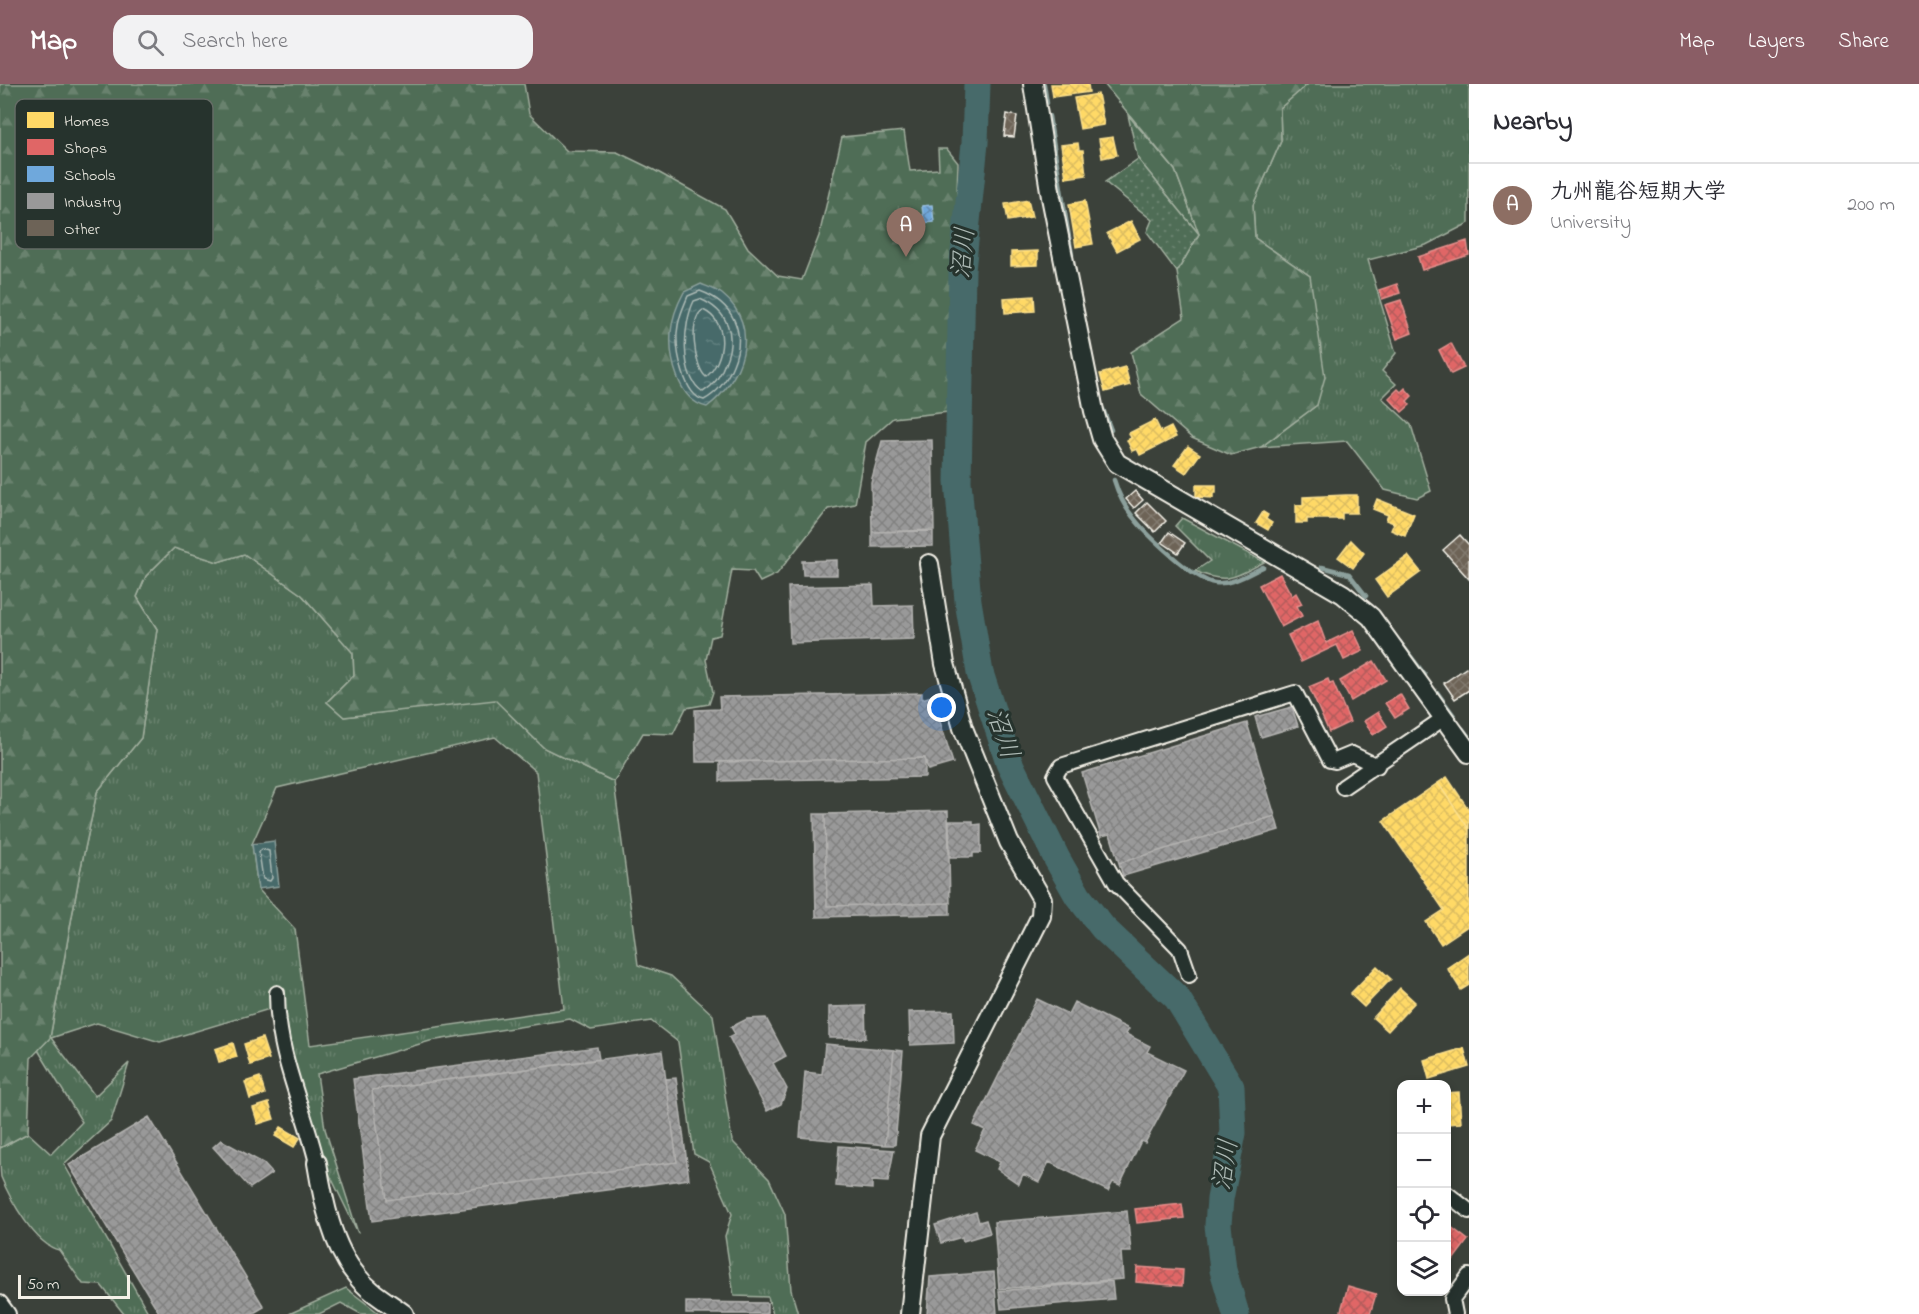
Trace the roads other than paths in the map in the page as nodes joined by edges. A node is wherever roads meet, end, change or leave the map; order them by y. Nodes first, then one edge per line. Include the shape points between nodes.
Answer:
1 (1033, 84) edge
2 (929, 564) dead end
3 (1444, 718) junction
4 (1469, 753) edge
5 (1377, 766) junction
6 (1343, 787) dead end
7 (1189, 975) dead end
8 (277, 993) dead end
9 (317, 1163) joint
10 (1451, 1197) edge
11 (1469, 1211) edge
12 (1469, 1276) edge
13 (0, 1303) edge
14 (8, 1314) edge
15 (404, 1314) edge
16 (910, 1314) edge
17 (1455, 1314) edge

1 - 3 street via 1051,197 1094,411 1102,439 1117,463 1343,594 1371,617
2 - 16 street via 945,664 963,728 1009,842 1042,899 1036,927 930,1137
3 - 4 street
3 - 5 street
5 - 6 street
5 - 7 street via 1352,754 1330,760 1295,693 1057,769 1055,776 1102,862 1116,883 1180,949
8 - 9 street via 277,1020 286,1064
9 - 15 street via 342,1254 357,1276
10 - 11 street
12 - 17 street via 1452,1299
13 - 14 street

